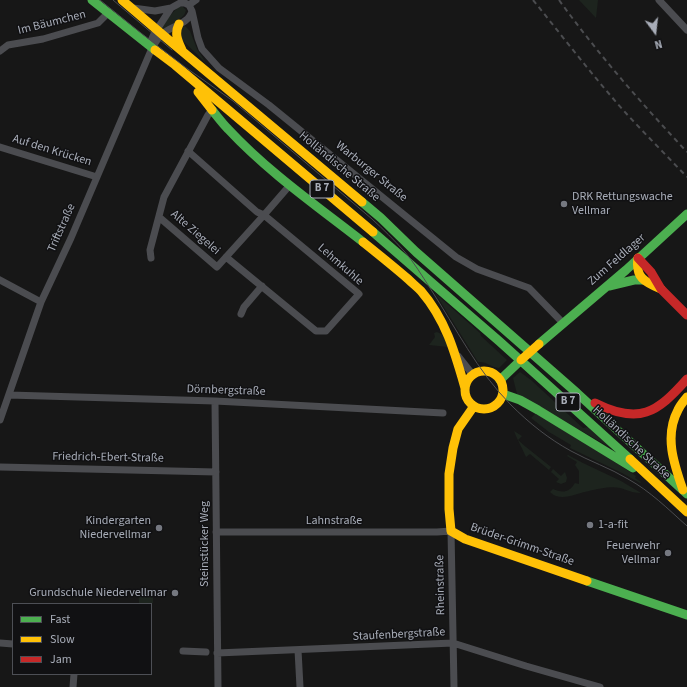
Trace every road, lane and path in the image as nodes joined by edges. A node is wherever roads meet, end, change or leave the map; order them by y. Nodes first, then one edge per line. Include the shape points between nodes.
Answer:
1 (92, 0) edge
2 (122, 0) edge
3 (196, 0) edge
4 (659, 0) edge
5 (174, 4) edge
6 (131, 7) junction
7 (190, 8) junction
8 (108, 13) junction
9 (179, 24) junction
10 (687, 30) edge
11 (159, 32) junction
12 (154, 49) junction
13 (0, 51) edge
14 (184, 53) junction
15 (175, 65) junction
16 (212, 110) junction
17 (0, 147) edge
18 (188, 151) junction
19 (97, 177) junction
20 (290, 185) junction
21 (687, 214) edge
22 (264, 215) junction
23 (160, 217) junction
24 (226, 257) junction
25 (151, 258) dead end
26 (638, 258) junction
27 (0, 280) edge
28 (644, 280) junction
29 (262, 286) junction
30 (607, 286) junction
31 (661, 289) junction
32 (41, 302) junction
33 (241, 314) dead end
34 (687, 315) edge
35 (563, 323) junction
36 (455, 352) junction
37 (473, 375) junction
38 (687, 379) edge
39 (500, 380) junction
40 (465, 388) junction
41 (577, 392) junction
42 (503, 394) junction
43 (9, 395) junction
44 (687, 397) edge
45 (215, 401) junction
46 (2, 406) edge
47 (474, 406) junction
48 (443, 413) dead end
49 (0, 420) edge
50 (0, 467) edge
51 (216, 472) junction
52 (648, 475) junction
53 (685, 493) edge
54 (687, 512) edge
55 (451, 531) junction
56 (216, 532) junction
57 (687, 615) edge
58 (0, 643) edge
59 (12, 644) edge
60 (453, 644) junction
61 (298, 650) junction
62 (183, 651) dead end
63 (206, 652) dead end
64 (217, 653) junction
65 (74, 675) edge
66 (73, 687) edge
67 (218, 687) edge
68 (300, 687) edge
69 (454, 687) edge
70 (600, 687) edge

1 - 8 main road, B 7
2 - 6 main road, Holländische Straße / B 7
3 - 7 street, Triftstraße
4 - 10 street
5 - 6 street via 154,10
5 - 7 street via 185,3
5 - 11 street, Triftstraße
6 - 11 main road, Holländische Straße / B 7
7 - 9 street, Triftstraße via 191,16
7 - 35 street, Warburger Straße via 202,49 219,68 274,109 456,257 477,269 529,288
8 - 12 main road, B 7
8 - 13 street, Im Bäumchen via 98,23 43,39 8,45
9 - 11 street, Triftstraße
9 - 14 main road via 176,34
11 - 12 street, Triftstraße
11 - 14 main road, Holländische Straße / B 7
12 - 15 main road, B 7
12 - 19 street, Triftstraße
14 - 41 main road, Holländische Straße / B 7 via 381,218 416,252
15 - 16 main road via 182,78 197,91
15 - 52 main road, Holländische Straße / B 7 via 469,314
16 - 18 street, Alte Ziegelei
16 - 20 main road via 260,160
17 - 19 street, Auf den Krücken
18 - 22 street via 257,212
18 - 23 street, Alte Ziegelei via 164,197
19 - 32 street, Triftstraße
20 - 22 street, Alte Ziegelei
20 - 36 main road via 397,269 421,291 448,334
21 - 26 main road, Zum Feldlager
22 - 24 street, Alte Ziegelei
22 - 29 street, Lehmkuhle via 359,294 326,332 316,331
23 - 24 street, Alte Ziegelei via 217,266
23 - 25 street, Alte Ziegelei via 150,250
24 - 29 street, Lehmkuhle
26 - 28 main road via 637,271
26 - 30 main road, Zum Feldlager
26 - 31 main road via 651,272
27 - 32 street
28 - 30 main road
28 - 31 main road
29 - 33 street
30 - 35 main road, Zum Feldlager
31 - 34 main road
32 - 43 street, Triftstraße
35 - 39 main road, bridge
36 - 37 street
36 - 40 main road
37 - 39 main road via 487,372
37 - 40 main road
38 - 41 main road via 664,402 651,410 629,414 606,409
39 - 42 main road
40 - 47 main road via 467,398
41 - 53 main road, Holländische Straße / B 7
42 - 47 main road via 494,406
42 - 52 main road via 538,410
43 - 45 street, Dörnbergstraße
43 - 46 street, Triftstraße
44 - 53 main road via 676,414 670,438 671,454
45 - 48 street, Dörnbergstraße
45 - 51 street, Steinstücker Weg
46 - 49 street, Triftstraße
47 - 55 main road, Brüder-Grimm-Straße via 458,429 453,448 449,474
50 - 51 street, Friedrich-Ebert-Straße
51 - 56 street, Steinstücker Weg
52 - 54 main road, Holländische Straße / B 7
55 - 56 street, Lahnstraße
55 - 57 main road, Brüder-Grimm-Straße
55 - 60 street, Rheinstraße
56 - 64 street, Steinstücker Weg
58 - 59 street
60 - 61 street, Staufenbergstraße
60 - 69 street, Rheinstraße
60 - 70 street, Staufenbergstraße
61 - 64 street, Staufenbergstraße
61 - 68 street
62 - 63 street
64 - 67 street, Steinstücker Weg
65 - 66 street

